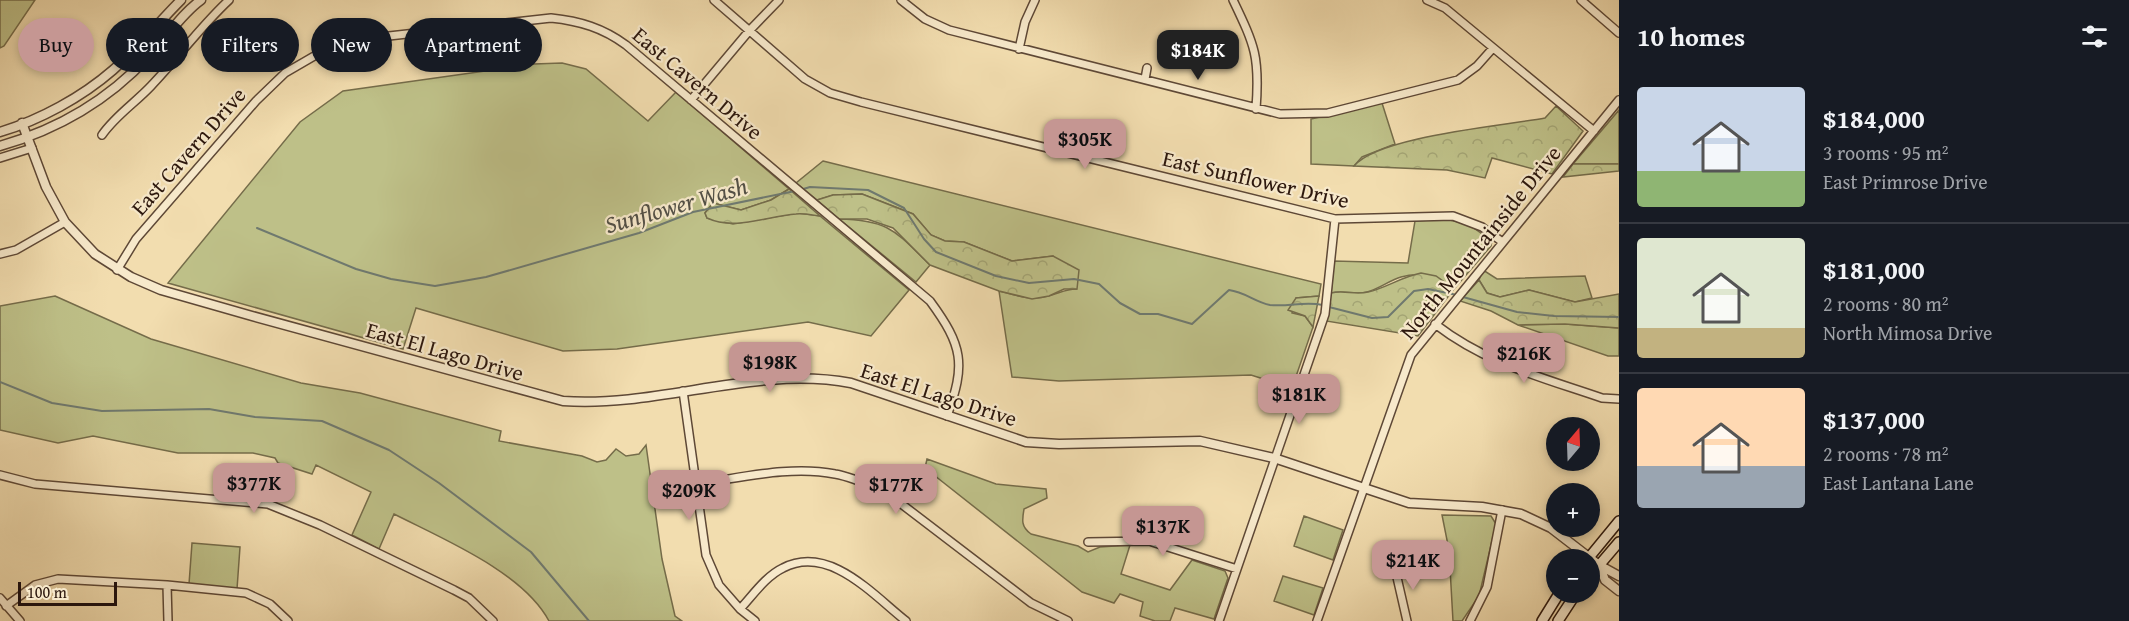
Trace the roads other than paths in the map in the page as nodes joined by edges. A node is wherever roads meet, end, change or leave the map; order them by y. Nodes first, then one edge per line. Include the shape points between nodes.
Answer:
1 (181, 0) edge
2 (201, 0) edge
3 (229, 0) edge
4 (714, 0) edge
5 (779, 0) edge
6 (901, 0) edge
7 (1035, 0) edge
8 (1233, 0) edge
9 (1427, 0) edge
10 (1581, 0) edge
11 (1595, 0) edge
12 (1589, 7) junction
13 (749, 31) junction
14 (1619, 33) edge
15 (1493, 48) junction
16 (1019, 49) junction
17 (1148, 68) dead end
18 (1145, 79) junction
19 (691, 100) junction
20 (1619, 100) edge
21 (1256, 109) junction
22 (22, 123) junction
23 (1594, 131) junction
24 (0, 132) edge
25 (102, 135) dead end
26 (28, 137) junction
27 (0, 146) edge
28 (32, 148) junction
29 (0, 158) edge
30 (1335, 219) junction
31 (65, 222) junction
32 (1502, 241) junction
33 (0, 254) edge
34 (117, 270) junction
35 (1435, 324) junction
36 (683, 391) junction
37 (1619, 399) edge
38 (947, 416) junction
39 (1274, 458) junction
40 (0, 475) edge
41 (696, 484) junction
42 (1363, 489) junction
43 (1502, 510) junction
44 (1619, 521) edge
45 (1088, 542) dead end
46 (1619, 542) edge
47 (1577, 549) edge
48 (1596, 549) edge
49 (1399, 561) dead end
50 (1600, 564) edge
51 (1600, 566) edge
52 (1600, 568) edge
53 (1238, 569) junction
54 (1619, 576) edge
55 (167, 585) junction
56 (1619, 591) edge
57 (0, 598) edge
58 (1553, 603) edge
59 (1570, 603) edge
60 (6, 606) junction
61 (740, 609) junction
62 (20, 621) edge
63 (168, 621) edge
64 (288, 621) edge
65 (493, 621) edge
66 (755, 621) edge
67 (906, 621) edge
68 (1068, 621) edge
69 (1220, 621) edge
70 (1317, 621) edge
71 (1407, 621) edge
72 (1470, 621) edge
73 (1542, 621) edge
74 (1558, 621) edge

1 - 22 street via 100,81 69,102
2 - 26 street via 148,58 110,92 71,117
3 - 25 street
4 - 13 street, East Sunflower Drive
5 - 13 street
6 - 16 street via 925,19 950,30
7 - 16 street
8 - 21 street via 1258,62
9 - 15 street via 1445,8
10 - 12 street
11 - 12 street
12 - 14 street
13 - 19 street
13 - 30 street, East Sunflower Drive via 805,79 830,93
15 - 21 street via 1458,80 1328,113 1301,115
15 - 23 street
16 - 18 street
17 - 18 street
18 - 21 street
19 - 34 street, East Cavern Drive via 612,35 569,20 551,18 351,42 316,55 285,73 256,101 136,239
19 - 38 street, East Cavern Drive via 930,301 950,327 960,356 958,386
20 - 23 street, North Mountainside Drive
22 - 24 street
22 - 26 street, East El Lago Drive
23 - 32 street, North Mountainside Drive
26 - 27 street
26 - 28 street, East El Lago Drive
28 - 29 street
28 - 31 street, East El Lago Drive
30 - 32 street, East Sunflower Drive via 1453,216 1482,227
30 - 39 street via 1325,314
31 - 33 street via 16,250
31 - 34 street, East El Lago Drive via 86,246
32 - 35 street, North Mountainside Drive
34 - 36 street, East El Lago Drive via 161,290 551,399 594,401
35 - 37 street via 1489,359 1602,398
35 - 42 street, North Mountainside Drive via 1409,360
36 - 38 street, East El Lago Drive via 784,377 821,378 851,383
36 - 41 street
38 - 39 street, East El Lago Drive via 1026,441 1200,441
39 - 42 street, East El Lago Drive
39 - 53 street
40 - 65 street via 35,484 268,504 454,590 469,598
41 - 61 street via 706,555 719,585
41 - 68 street via 802,471 862,482 887,493 1031,603
42 - 43 street, East El Lago Drive via 1422,505
42 - 70 street, North Mountainside Drive
43 - 47 street, East El Lago Drive via 1551,528
43 - 72 street via 1487,587
44 - 48 main road
45 - 53 street via 1149,541
46 - 50 main road
49 - 71 street via 1396,573
51 - 54 street, East El Lago Drive
52 - 56 street, East El Lago Drive via 1605,580
53 - 69 street
55 - 60 street via 49,580
55 - 63 street
55 - 64 street via 254,595
57 - 60 street
58 - 73 main road
59 - 74 main road
60 - 62 street
61 - 66 street
61 - 67 street via 782,568 798,562 820,562 841,570

